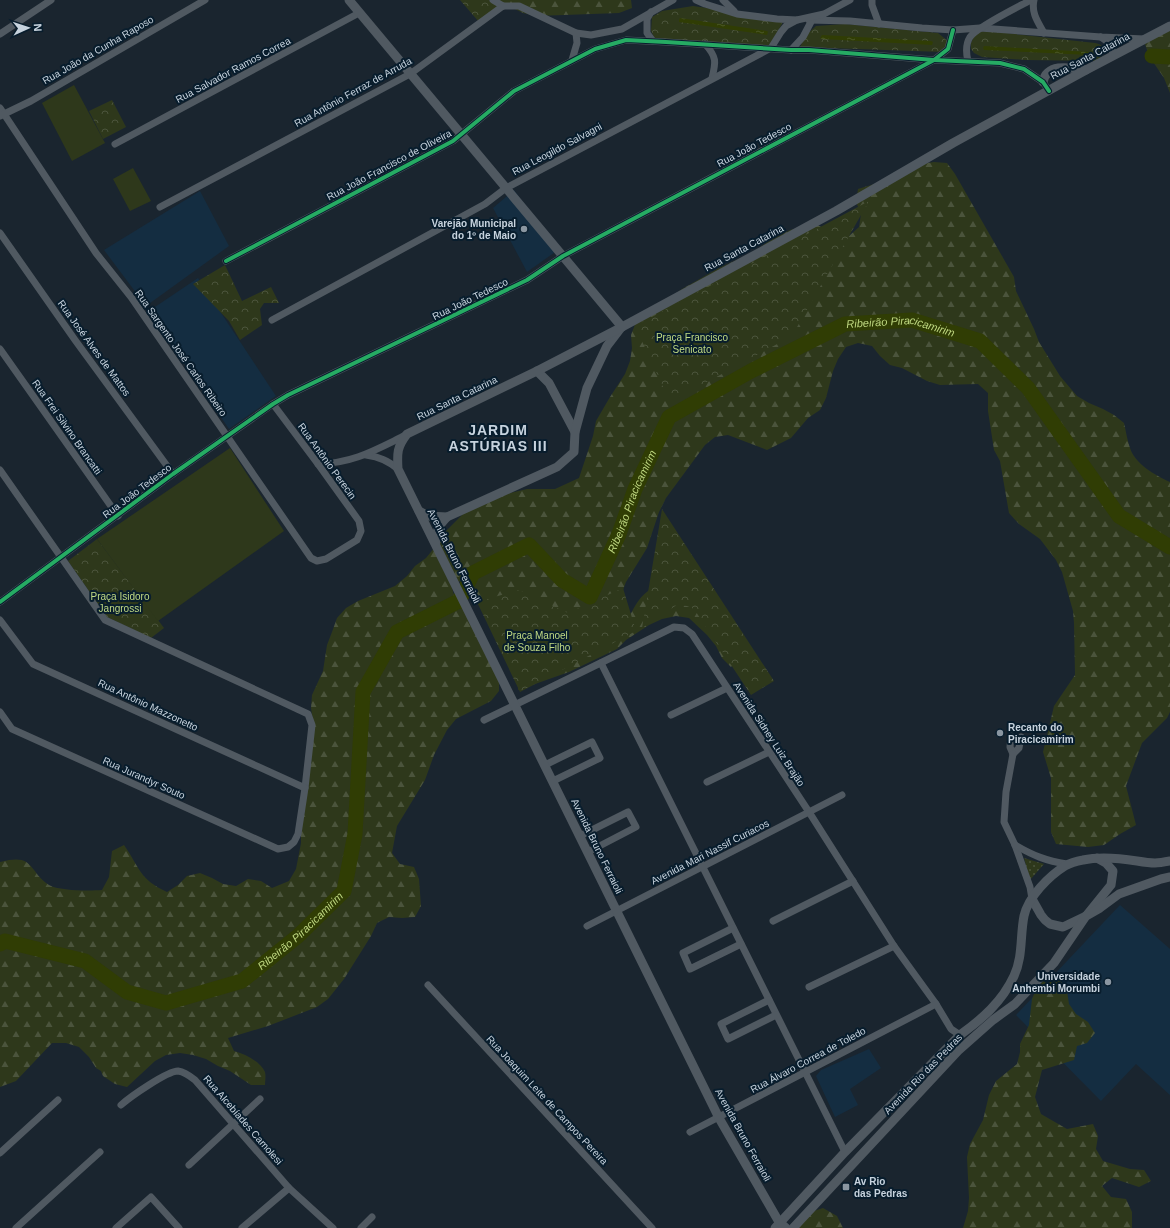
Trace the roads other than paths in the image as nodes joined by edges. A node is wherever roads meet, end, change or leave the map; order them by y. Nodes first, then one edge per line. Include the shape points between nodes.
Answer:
1 (50, 0) edge
2 (205, 0) edge
3 (349, 0) edge
4 (492, 0) edge
5 (673, 0) edge
6 (696, 0) edge
7 (723, 0) edge
8 (850, 0) edge
9 (872, 0) edge
10 (1032, 0) edge
11 (503, 6) junction
12 (651, 12) junction
13 (359, 13) junction
14 (737, 14) junction
15 (797, 20) junction
16 (812, 20) junction
17 (879, 24) junction
18 (1170, 26) edge
19 (980, 28) junction
20 (953, 30) junction
21 (576, 33) junction
22 (1044, 33) junction
23 (0, 34) edge
24 (594, 35) junction
25 (1100, 37) junction
26 (1145, 39) junction
27 (653, 41) junction
28 (704, 44) junction
29 (595, 48) junction
30 (771, 48) junction
31 (791, 50) junction
32 (1113, 56) junction
33 (572, 60) junction
34 (934, 60) junction
35 (968, 61) junction
36 (1086, 70) junction
37 (410, 74) junction
38 (712, 78) junction
39 (1044, 82) junction
40 (1049, 91) junction
41 (1, 112) edge
42 (461, 135) junction
43 (115, 144) dead end
44 (506, 188) junction
45 (160, 207) dead end
46 (0, 233) edge
47 (563, 256) junction
48 (226, 261) dead end
49 (272, 320) dead end
50 (622, 327) junction
51 (0, 349) edge
52 (537, 371) junction
53 (272, 404) junction
54 (575, 432) junction
55 (407, 434) junction
56 (227, 437) junction
57 (366, 455) junction
58 (318, 464) junction
59 (398, 469) junction
60 (0, 470) edge
61 (173, 474) junction
62 (419, 511) junction
63 (118, 516) junction
64 (447, 517) junction
65 (361, 531) joint
66 (436, 544) junction
67 (61, 557) junction
68 (0, 602) edge
69 (0, 620) edge
70 (601, 663) junction
71 (727, 688) junction
72 (516, 705) junction
73 (0, 712) edge
74 (671, 715) dead end
75 (484, 720) dead end
76 (1011, 736) dead end
77 (1021, 737) dead end
78 (769, 752) junction
79 (1013, 754) junction
80 (545, 765) junction
81 (553, 781) junction
82 (707, 782) dead end
83 (305, 788) junction
84 (842, 795) dead end
85 (809, 812) junction
86 (580, 836) junction
87 (1015, 845) junction
88 (588, 852) junction
89 (1097, 858) junction
90 (1170, 861) edge
91 (1067, 864) junction
92 (702, 867) junction
93 (1170, 877) edge
94 (853, 881) junction
95 (1032, 899) junction
96 (617, 910) junction
97 (1086, 916) junction
98 (773, 921) dead end
99 (587, 926) dead end
100 (733, 928) junction
101 (741, 944) junction
102 (894, 946) junction
103 (428, 984) dead end
104 (809, 987) dead end
105 (769, 1000) junction
106 (936, 1004) junction
107 (776, 1015) junction
108 (960, 1036) junction
109 (805, 1072) junction
110 (58, 1100) dead end
111 (260, 1100) dead end
112 (123, 1103) dead end
113 (719, 1118) junction
114 (233, 1124) junction
115 (690, 1132) dead end
116 (100, 1152) dead end
117 (845, 1152) junction
118 (0, 1153) edge
119 (189, 1165) dead end
120 (288, 1188) junction
121 (372, 1217) dead end
122 (780, 1226) edge
123 (16, 1228) edge
124 (116, 1228) edge
125 (179, 1228) edge
126 (242, 1228) edge
127 (333, 1228) edge
128 (361, 1228) edge
129 (652, 1228) edge
130 (792, 1228) edge

1 - 23 street
2 - 41 street, Rua João da Cunha Raposo via 31,101
3 - 13 street
4 - 11 street
5 - 12 street
6 - 14 street
7 - 14 street
8 - 15 street via 824,14
9 - 17 street
10 - 19 street
10 - 22 street via 1034,13
11 - 21 street via 519,6
11 - 37 street, Rua Antônio Ferraz de Arruda
12 - 24 street via 622,29
12 - 27 street via 647,19 647,33
13 - 37 street
13 - 43 street, Rua Salvador Ramos Correa
14 - 15 street
15 - 16 street
15 - 30 street via 780,32
16 - 17 street
16 - 31 street via 803,37
17 - 20 street
18 - 26 street, Rua Santa Catarina
19 - 20 street
19 - 22 street
19 - 35 street via 968,42
20 - 34 street, Rua João Tedesco via 948,49
21 - 24 street
21 - 33 street via 577,43
22 - 25 street
24 - 29 street
25 - 26 street
25 - 32 street via 1110,44
26 - 32 street, Rua Santa Catarina
27 - 28 street, Rua João Francisco de Oliveira
27 - 29 street, Rua João Francisco de Oliveira via 626,40
28 - 30 street, Rua João Francisco de Oliveira
28 - 38 street via 712,51 716,64
29 - 33 street, Rua João Francisco de Oliveira
30 - 31 street, Rua João Francisco de Oliveira
30 - 38 street, Rua Leogildo Salvagni
31 - 34 street, Rua João Francisco de Oliveira
32 - 36 street, Rua Santa Catarina
33 - 42 street, Rua João Francisco de Oliveira via 514,91
34 - 35 street, Rua João Francisco de Oliveira
34 - 47 street, Rua João Tedesco
35 - 39 street, Rua João Francisco de Oliveira via 1000,63 1024,69
36 - 39 street via 1060,68 1049,72
36 - 40 street, Rua Santa Catarina
37 - 42 street
37 - 45 street, Rua Antônio Ferraz de Arruda
38 - 44 street, Rua Leogildo Salvagni
39 - 40 street
40 - 50 street, Rua Santa Catarina
41 - 56 street, Rua Sargento José Carlos Ribeiro via 96,253 131,297
42 - 44 street
42 - 48 street, Rua João Francisco de Oliveira
44 - 47 street
44 - 49 street, Rua Leogildo Salvagni via 486,204
46 - 61 street, Rua José Alves de Mattos
47 - 50 street
47 - 53 street, Rua João Tedesco via 527,280
50 - 52 street, Rua Santa Catarina
50 - 54 street via 607,346 588,388
51 - 63 street, Rua Frei Silvino Brancatti
52 - 54 street via 549,383
52 - 55 street, Rua Santa Catarina
53 - 56 street, Rua João Tedesco
53 - 58 street, Rua Antônio Perecin
54 - 64 street via 574,452 557,467
55 - 57 street, Rua Santa Catarina
55 - 59 street, Avenida Bruno Ferraioli via 400,443 397,455
56 - 61 street, Rua João Tedesco
56 - 65 street, Rua Sargento José Carlos Ribeiro via 311,558 317,561 326,560 357,540
57 - 58 street, Rua Santa Catarina via 334,464
57 - 59 street via 377,456
58 - 65 street, Rua Antônio Perecin via 359,522
59 - 62 street, Avenida Bruno Ferraioli
60 - 67 street
61 - 63 street, Rua João Tedesco
62 - 64 street via 428,516
62 - 66 street, Avenida Bruno Ferraioli
63 - 67 street, Rua João Tedesco
64 - 66 street via 436,532
66 - 72 street, Avenida Bruno Ferraioli
67 - 68 street, Rua João Tedesco
67 - 83 street via 105,620 308,714 312,724
69 - 83 street, Rua Antônio Mazzonetto via 33,664
70 - 71 street, Avenida Sidney Luiz Brajão via 674,627 684,628 692,634
70 - 72 street, Avenida Sidney Luiz Brajão
70 - 92 street
71 - 74 street
71 - 78 street, Avenida Sidney Luiz Brajão
72 - 75 street, Avenida Sidney Luiz Brajão
72 - 80 street, Avenida Bruno Ferraioli
73 - 83 street, Rua Jurandyr Souto via 12,729 278,849 288,847 298,834
76 - 79 street via 1010,746
77 - 79 street via 1019,748
78 - 82 street
78 - 85 street, Avenida Sidney Luiz Brajão
79 - 87 street via 1004,822
80 - 81 street, Avenida Bruno Ferraioli
80 - 81 street via 592,742 600,758
81 - 86 street, Avenida Bruno Ferraioli
84 - 85 street, Avenida Mari Nassif Curiacos
85 - 92 street, Avenida Mari Nassif Curiacos
85 - 94 street, Avenida Sidney Luiz Brajão
86 - 88 street, Avenida Bruno Ferraioli
86 - 88 street via 628,812 636,827
87 - 91 street, Avenida Rio das Pedras via 1051,862
87 - 95 street
88 - 96 street, Avenida Bruno Ferraioli
89 - 90 street, Avenida Rio das Pedras via 1155,863
89 - 91 street, Avenida Rio das Pedras
89 - 97 street via 1106,863 1112,871 1111,885
91 - 95 street, Avenida Rio das Pedras via 1055,873
92 - 96 street, Avenida Mari Nassif Curiacos
92 - 100 street
93 - 97 street, Avenida Rio das Pedras via 1119,894
94 - 98 street
94 - 102 street, Avenida Sidney Luiz Brajão
95 - 97 street via 1045,920 1056,926 1063,927
95 - 108 street, Avenida Rio das Pedras via 1024,914 1020,959 1011,981 992,1009
96 - 99 street, Avenida Mari Nassif Curiacos
96 - 113 street, Avenida Bruno Ferraioli
97 - 130 street, Avenida Rio das Pedras via 1054,963 1015,1004 958,1052
100 - 101 street
100 - 101 street via 683,953 690,969
101 - 105 street
102 - 104 street
102 - 106 street, Avenida Sidney Luiz Brajão
103 - 129 street, Rua Joaquim Leite de Campos Pereira
105 - 107 street
105 - 107 street via 720,1024 728,1039
106 - 108 street, Avenida Sidney Luiz Brajão via 951,1029
106 - 109 street, Rua Álvaro Correa de Toledo
107 - 109 street
108 - 117 street, Avenida Rio das Pedras
109 - 113 street, Rua Álvaro Correa de Toledo
109 - 117 street
110 - 118 street
111 - 114 street
112 - 114 street, Rua Alcebíades Camolesi via 168,1074 178,1071 188,1074 195,1080
113 - 115 street, Rua Álvaro Correa de Toledo
113 - 122 street, Avenida Bruno Ferraioli
114 - 119 street
114 - 120 street, Rua Alcebíades Camolesi
116 - 123 street
117 - 122 street, Avenida Rio das Pedras
120 - 126 street
120 - 127 street, Rua Alcebíades Camolesi
121 - 128 street
124 - 125 street via 150,1197

